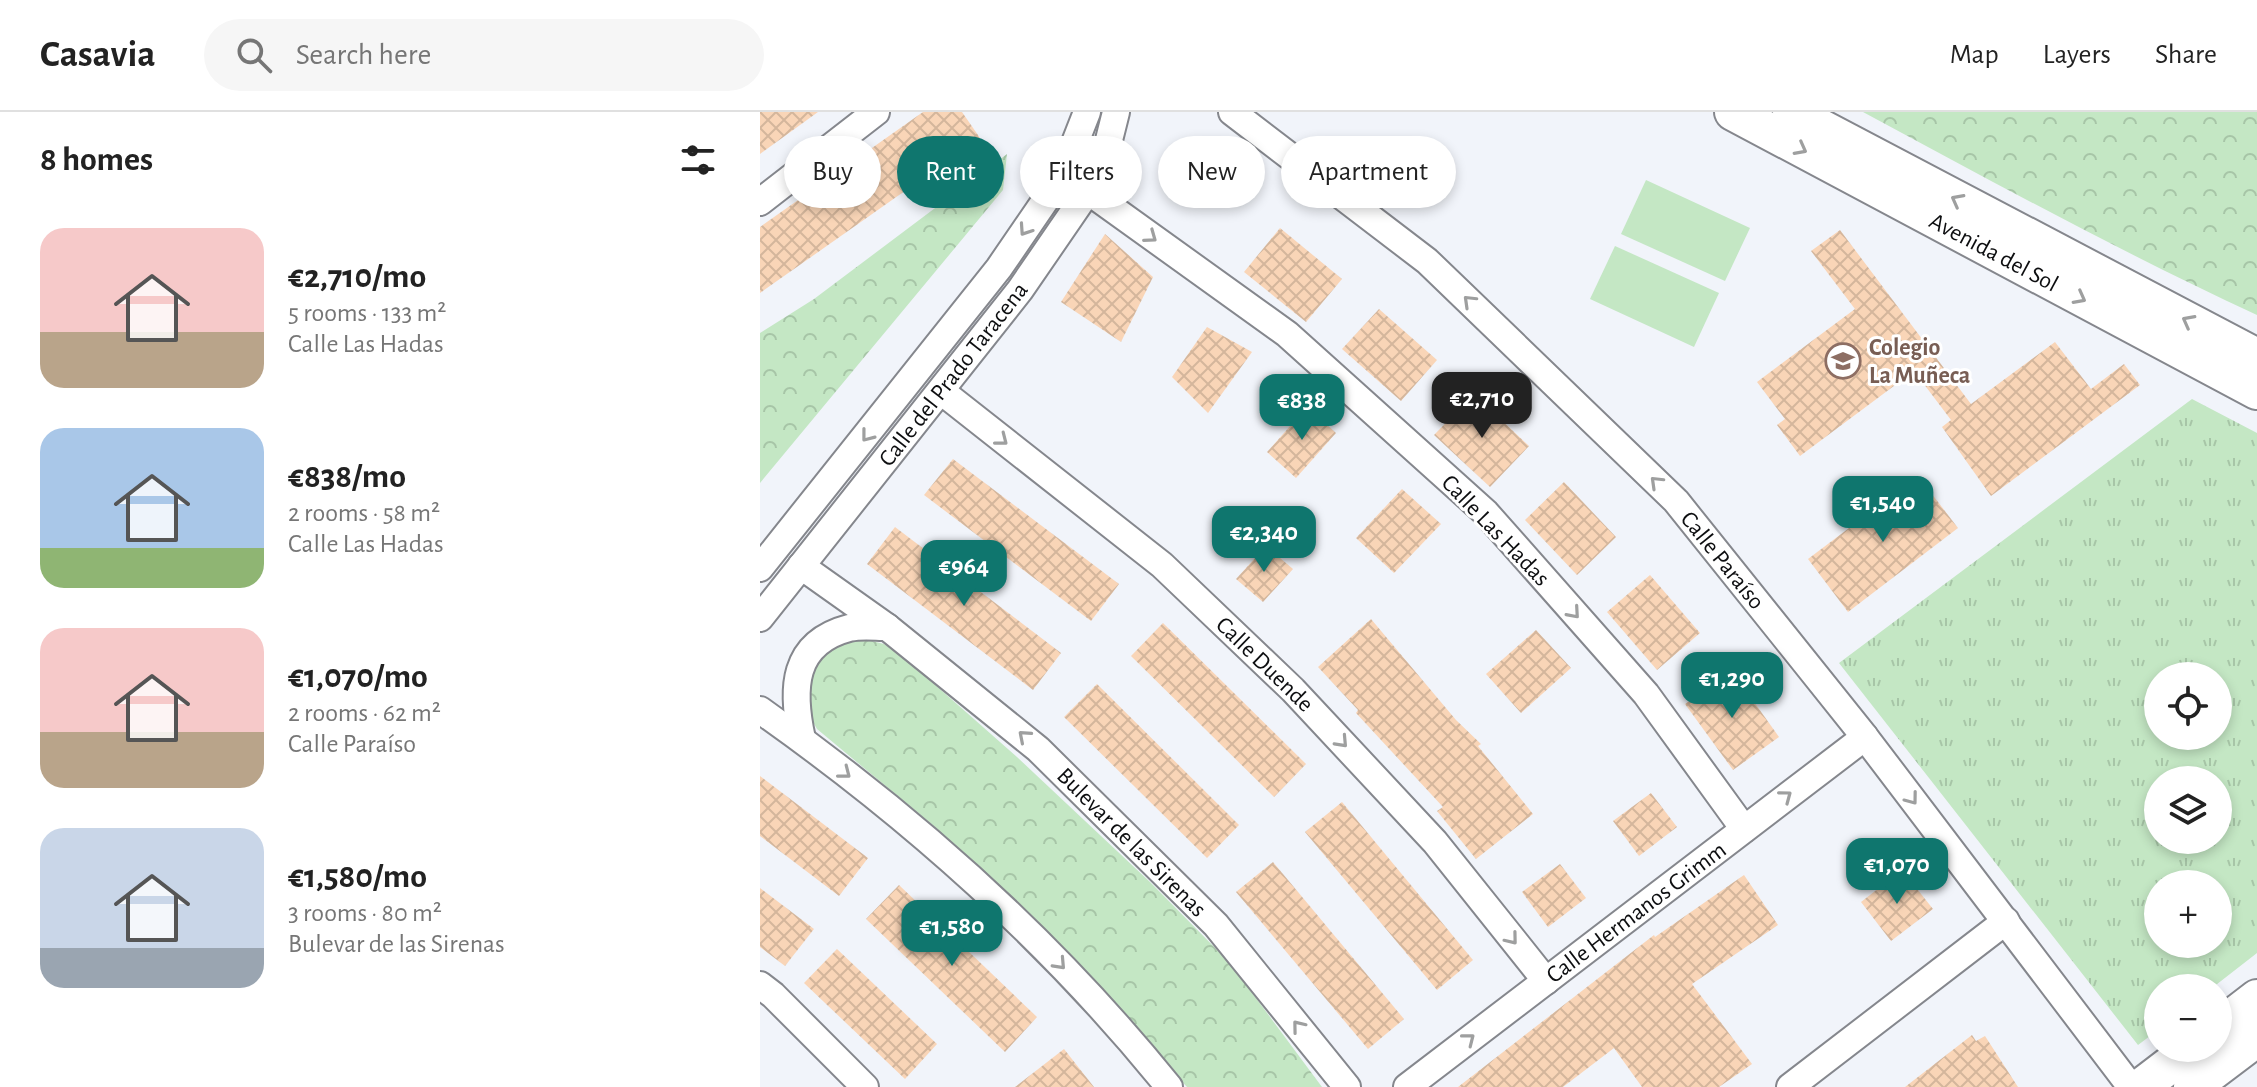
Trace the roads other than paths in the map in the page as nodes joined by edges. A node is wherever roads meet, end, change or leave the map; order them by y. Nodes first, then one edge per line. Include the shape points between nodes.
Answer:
1 (876, 112) edge
2 (1087, 112) edge
3 (1116, 112) edge
4 (1232, 112) edge
5 (1733, 112) edge
6 (1791, 112) edge
7 (1110, 136) edge
8 (760, 202) edge
9 (1076, 208) edge
10 (1112, 208) edge
11 (2257, 357) edge
12 (941, 391) junction
13 (2257, 391) edge
14 (801, 566) junction
15 (760, 568) edge
16 (760, 618) edge
17 (887, 627) junction
18 (760, 710) edge
19 (1865, 737) junction
20 (802, 739) junction
21 (1744, 829) junction
22 (2006, 921) junction
23 (1546, 981) junction
24 (764, 998) edge
25 (2257, 998) edge
26 (2232, 1017) edge
27 (2257, 1038) edge
28 (2174, 1062) edge
29 (865, 1087) edge
30 (1169, 1087) edge
31 (1347, 1087) edge
32 (1407, 1087) edge
33 (1790, 1087) edge
34 (2131, 1087) edge
35 (2141, 1087) edge
36 (2192, 1087) edge

1 - 8 street
2 -> 15 street, Calle del Prado Taracena via 1062,176 999,268
3 - 7 street, Calle del Prado Taracena
19 -> 4 street, Calle Paraíso via 1676,501 1427,261
5 -> 13 street, Avenida del Sol
11 -> 6 street, Avenida del Sol
9 - 12 street, Calle del Prado Taracena
10 -> 21 street, Calle Las Hadas via 1287,334 1486,513 1646,694
12 - 14 street, Calle del Prado Taracena
12 -> 23 street, Calle Duende via 1162,565 1293,690 1435,842
14 - 16 street, Calle del Prado Taracena
14 - 17 street, Bulevar de las Sirenas
17 - 20 street via 851,627 818,641 803,659 797,684
31 -> 17 street, Bulevar de las Sirenas via 1205,914 1038,749
18 - 20 street
21 -> 19 street, Calle Hermanos Grimm
19 -> 22 street, Calle Paraíso
20 -> 30 street via 926,837 1027,930
21 - 23 street, Calle Hermanos Grimm
22 - 33 street
22 - 34 street, Calle Paraíso
32 -> 23 street, Calle Hermanos Grimm
24 - 29 street
25 - 26 street
27 - 36 street
28 - 35 street

